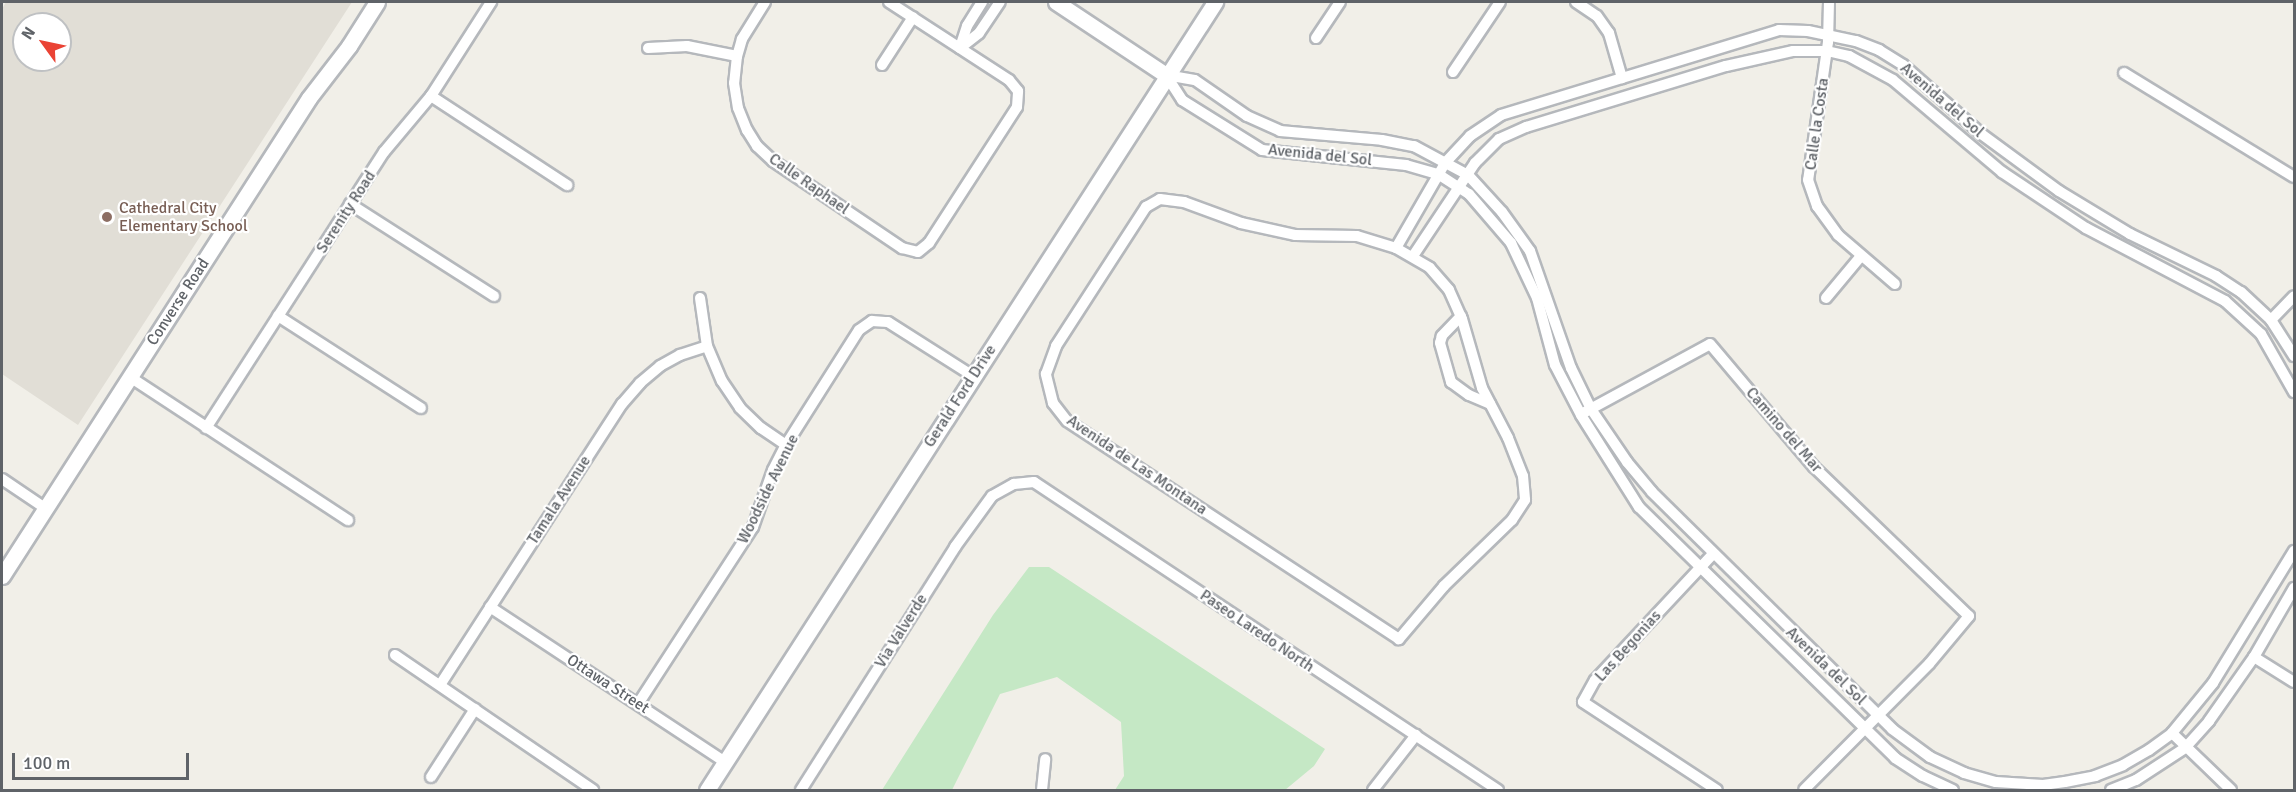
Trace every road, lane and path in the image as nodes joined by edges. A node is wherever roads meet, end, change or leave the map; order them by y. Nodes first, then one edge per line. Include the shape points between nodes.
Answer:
1 (377, 2) edge
2 (491, 2) edge
3 (765, 2) edge
4 (889, 2) edge
5 (982, 2) edge
6 (1000, 2) edge
7 (1056, 2) edge
8 (1215, 2) edge
9 (1340, 2) edge
10 (1500, 2) edge
11 (1576, 2) edge
12 (1829, 2) edge
13 (914, 17) junction
14 (1828, 34) junction
15 (1316, 38) dead end
16 (648, 48) dead end
17 (960, 48) junction
18 (1827, 51) junction
19 (737, 56) junction
20 (882, 65) dead end
21 (1453, 72) dead end
22 (2124, 73) dead end
23 (1166, 75) junction
24 (1622, 78) junction
25 (431, 96) junction
26 (1445, 163) junction
27 (1438, 174) junction
28 (1468, 175) junction
29 (2295, 177) edge
30 (567, 185) dead end
31 (1460, 187) junction
32 (351, 204) junction
33 (1396, 248) junction
34 (1413, 256) junction
35 (1862, 256) junction
36 (1895, 284) dead end
37 (494, 296) dead end
38 (2295, 296) edge
39 (700, 298) dead end
40 (1826, 298) dead end
41 (278, 316) junction
42 (1461, 316) junction
43 (2271, 320) junction
44 (707, 346) junction
45 (2295, 356) edge
46 (973, 376) junction
47 (130, 377) junction
48 (2295, 392) edge
49 (1490, 404) junction
50 (421, 408) dead end
51 (1591, 409) junction
52 (1581, 415) junction
53 (206, 428) junction
54 (786, 445) junction
55 (2, 479) edge
56 (1014, 484) joint
57 (45, 508) junction
58 (348, 520) dead end
59 (2295, 551) edge
60 (1713, 554) junction
61 (1700, 568) junction
62 (2, 576) edge
63 (2295, 588) edge
64 (490, 607) junction
65 (395, 655) dead end
66 (2254, 657) junction
67 (2295, 682) edge
68 (440, 685) junction
69 (638, 704) junction
70 (476, 709) junction
71 (1876, 715) junction
72 (1864, 729) junction
73 (2172, 733) junction
74 (1416, 735) junction
75 (2185, 748) junction
76 (1045, 759) dead end
77 (725, 762) junction
78 (1964, 773) junction
79 (431, 777) dead end
80 (593, 790) edge
81 (706, 790) edge
82 (801, 790) edge
83 (1042, 790) edge
84 (1373, 790) edge
85 (1498, 790) edge
86 (1717, 790) edge
87 (1804, 790) edge
88 (1953, 790) edge
89 (1958, 790) edge
90 (2111, 790) edge
91 (2231, 790) edge

1 - 47 main road, Converse Road via 309,98
2 - 25 street, Serenity Road
3 - 19 street, Calle Raphael via 742,39
4 - 13 street
5 - 17 street via 967,26
6 - 17 street via 979,33
7 - 23 main road
8 - 23 main road, Gerald Ford Drive
9 - 15 street
10 - 21 street
11 - 24 street via 1597,16 1609,33
12 - 14 street, Calle la Costa
13 - 17 street
13 - 20 street
14 - 18 street, Calle la Costa
14 - 24 street, Avenida del Sol via 1779,30
14 - 43 street, Avenida del Sol via 1879,50 1904,65 1980,134 2026,168 2130,234 2216,276 2241,292
16 - 19 street via 687,46
17 - 19 street, Calle Raphael via 1010,80 1018,91 1017,107 929,243 918,252 902,248 773,161 757,146 738,108 734,83
18 - 28 street, Avenida del Sol via 1793,51 1726,66 1526,127 1499,139
18 - 35 street, Calle la Costa via 1808,180 1817,206 1838,235
18 - 48 street, Avenida del Sol via 1849,56 1893,80 2002,172 2086,228 2225,301 2261,334
22 - 29 street
23 - 26 street, Avenida del Sol via 1195,80 1247,116 1280,131 1414,146
23 - 27 street, Avenida del Sol via 1182,100 1262,150 1359,158
23 - 46 main road, Gerald Ford Drive
24 - 26 street, Avenida del Sol via 1501,115 1470,136
25 - 30 street
25 - 32 street, Serenity Road via 398,134
26 - 27 street, Avenida del Sol
26 - 28 street, Avenida del Sol
27 - 31 street, Avenida del Sol
27 - 33 street, Avenida del Sol
28 - 31 street, Avenida del Sol
28 - 51 street, Avenida del Sol via 1530,251
31 - 34 street, Avenida del Sol
31 - 52 street, Avenida del Sol via 1511,243 1537,298 1555,365
32 - 37 street
32 - 41 street, Serenity Road
33 - 34 street, Avenida de Las Montana
33 - 49 street, Avenida de Las Montana via 1357,236 1295,235 1241,223 1184,202 1160,199 1146,207 1056,346 1046,374 1053,404 1067,421 1400,639 1444,586 1512,520 1525,500 1523,476
34 - 42 street, Avenida de Las Montana via 1449,290
35 - 36 street, Calle la Costa
35 - 40 street
38 - 43 street
39 - 44 street
41 - 50 street
41 - 53 street, Serenity Road
42 - 49 street, Avenida de Las Montana
42 - 49 street via 1440,343 1451,382
43 - 45 street, Avenida del Sol
44 - 54 street via 722,381 740,408
44 - 64 street, Tamala Avenue via 660,366 628,397
46 - 54 street, Woodside Avenue via 888,322 872,321 859,330
46 - 77 main road, Gerald Ford Drive
47 - 53 street
47 - 57 main road, Converse Road
51 - 52 street, Camino del Mar
51 - 60 street, Avenida del Sol via 1652,492
51 - 71 street, Camino del Mar via 1710,344 1814,467 1969,616 1929,664
52 - 61 street, Avenida del Sol via 1639,507
53 - 58 street
54 - 69 street, Woodside Avenue via 753,527
55 - 57 street
56 - 74 street, Paseo Laredo North via 1034,482
56 - 82 street, Via Valverde via 992,496 955,547
57 - 62 main road, Converse Road
59 - 73 street, Avenida del Sol via 2213,683
60 - 61 street, Las Begonias
60 - 71 street, Avenida del Sol
61 - 72 street, Avenida del Sol
61 - 86 street, Las Begonias via 1595,680 1583,702
63 - 66 street
64 - 68 street, Tamala Avenue
64 - 69 street, Ottawa Street
65 - 68 street
66 - 67 street
66 - 75 street
68 - 70 street
69 - 77 street, Ottawa Street
70 - 79 street
70 - 80 street
71 - 72 street
71 - 78 street, Avenida del Sol via 1930,757
72 - 87 street
72 - 88 street, Avenida del Sol via 1895,758
73 - 75 street
73 - 78 street, Avenida del Sol via 2123,765 2065,782 1996,782
74 - 84 street
74 - 85 street, Paseo Laredo North
75 - 90 street via 2136,780
75 - 91 street
76 - 83 street
77 - 81 main road, Gerald Ford Drive
78 - 89 street

